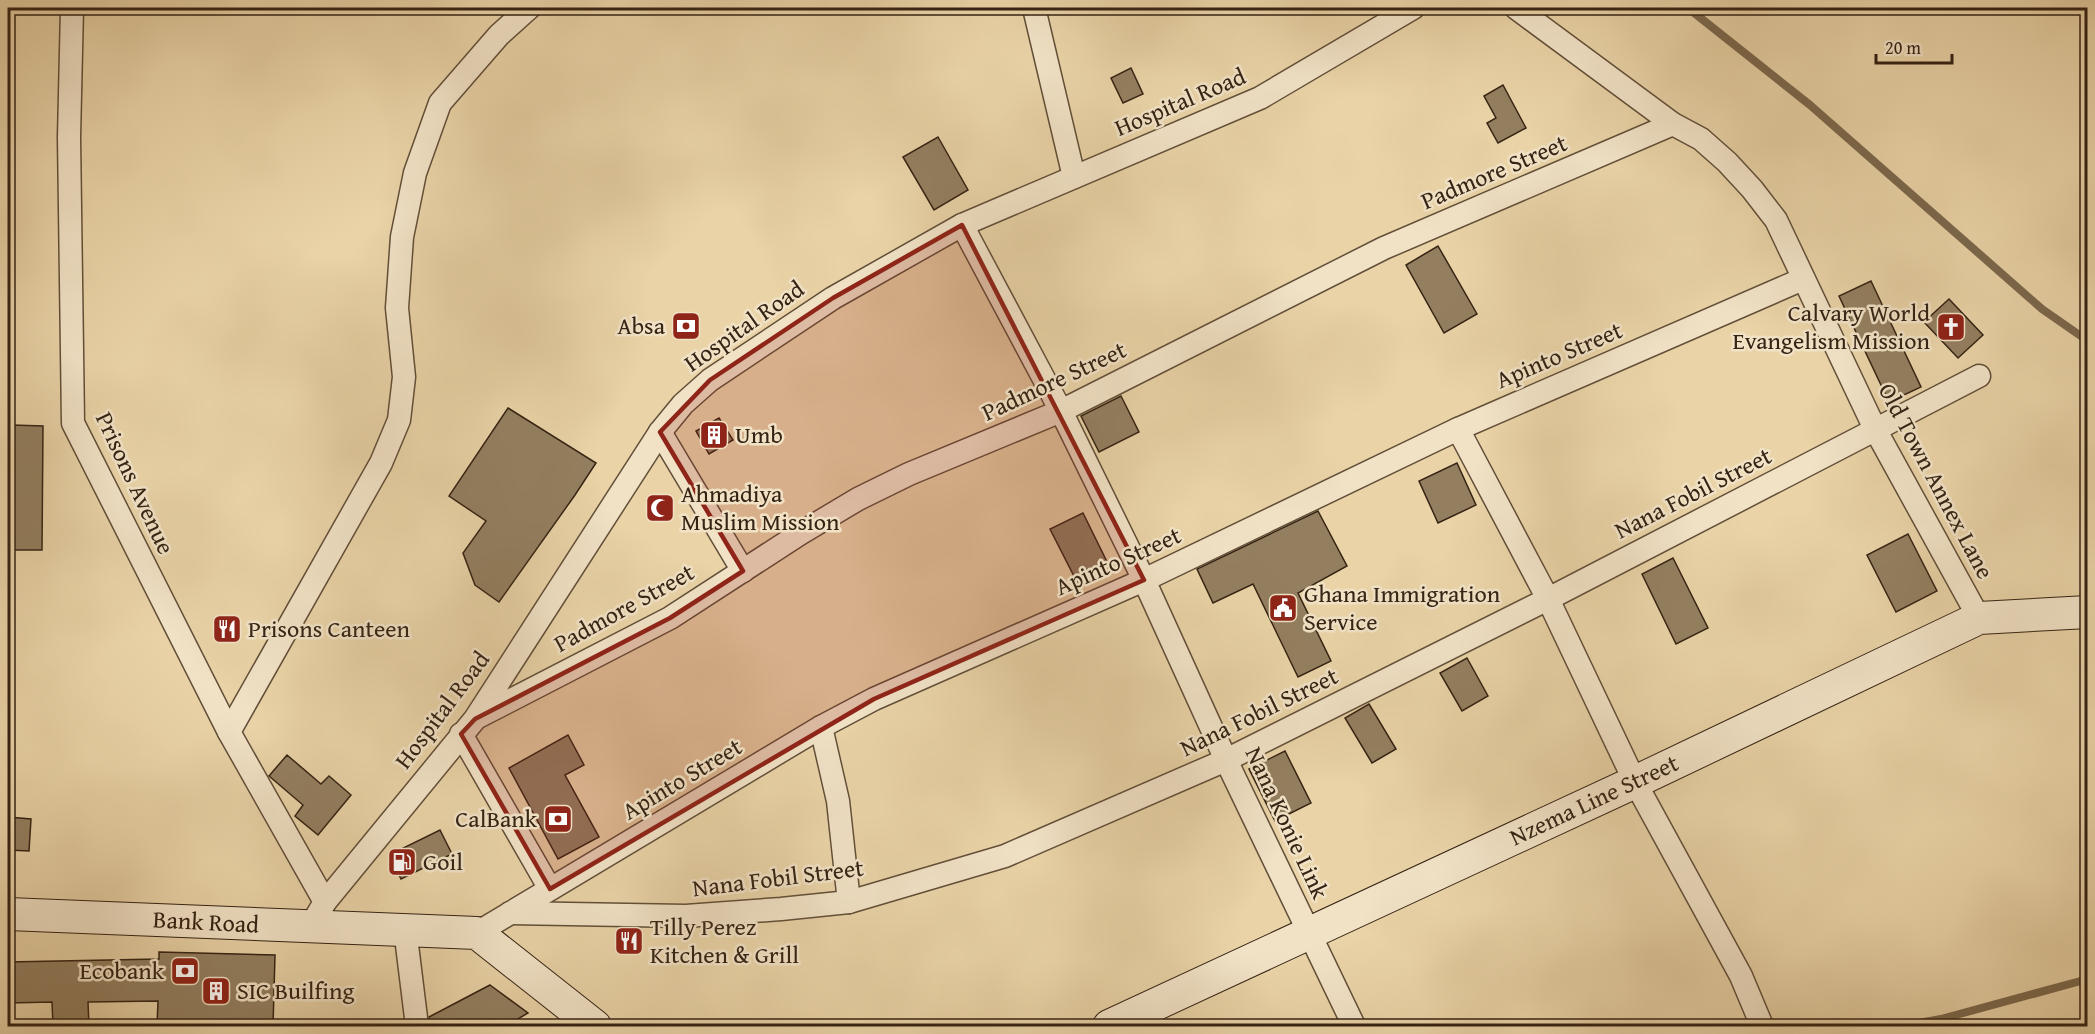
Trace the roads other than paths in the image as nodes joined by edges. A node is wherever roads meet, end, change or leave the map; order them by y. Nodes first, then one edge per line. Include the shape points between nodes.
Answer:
1 (72, 8) edge
2 (529, 8) edge
3 (1034, 8) edge
4 (1413, 8) edge
5 (1516, 8) edge
6 (1673, 124) junction
7 (1074, 177) junction
8 (962, 225) junction
9 (1803, 279) junction
10 (1979, 376) dead end
11 (1060, 411) junction
12 (1458, 429) junction
13 (1875, 429) junction
14 (660, 432) junction
15 (743, 571) junction
16 (1144, 580) junction
17 (1548, 599) junction
18 (2088, 612) edge
19 (1980, 618) junction
20 (468, 726) junction
21 (821, 728) junction
22 (229, 732) junction
23 (1226, 760) junction
24 (1635, 782) junction
25 (550, 889) junction
26 (849, 902) junction
27 (510, 913) junction
28 (8, 914) edge
29 (317, 914) junction
30 (405, 930) junction
31 (477, 933) junction
32 (1309, 933) junction
33 (417, 1026) edge
34 (595, 1026) edge
35 (1109, 1026) edge
36 (1354, 1026) edge
37 (1762, 1026) edge

1 - 22 street, Prisons Avenue via 69,137 73,423
2 - 22 street via 499,35 440,104 415,172 402,237 397,308 404,377 399,420 381,463
3 - 7 street
4 - 7 street, Hospital Road via 1260,98
5 - 6 street, Old Town Annex Lane
6 - 9 street, Old Town Annex Lane via 1701,139 1752,189 1776,220
6 - 11 street, Padmore Street via 1384,248
7 - 8 street, Hospital Road
8 - 11 street, Nana Konie Link
8 - 14 street, Hospital Road via 833,298 710,380
9 - 12 street, Apinto Street
9 - 13 street, Old Town Annex Lane
10 - 13 street, Nana Fobil Street
11 - 15 street, Padmore Street via 858,499
11 - 16 street, Nana Konie Link
12 - 16 street, Apinto Street
12 - 17 street
13 - 17 street, Nana Fobil Street
13 - 19 street, Old Town Annex Lane
14 - 15 street
14 - 20 street, Hospital Road
15 - 20 street, Padmore Street via 670,618
16 - 21 street, Apinto Street via 885,694
16 - 23 street, Nana Konie Link
17 - 23 street, Nana Fobil Street
17 - 24 street
18 - 19 street, Nzema Line Street
19 - 24 street, Nzema Line Street
20 - 25 street
20 - 29 street, Hospital Road
21 - 25 street, Apinto Street
21 - 26 street via 838,801
22 - 29 street, Prisons Avenue
23 - 26 street, Nana Fobil Street via 1005,856
23 - 32 street, Nana Konie Link
24 - 32 street, Nzema Line Street
24 - 37 street via 1741,976
25 - 27 street, Apinto Street
26 - 27 street, Nana Fobil Street via 686,916
27 - 31 street, Apinto Street
28 - 29 street, Bank Road
29 - 30 street, Bank Road
30 - 31 street
30 - 33 street
31 - 34 street
32 - 35 street, Nzema Line Street
32 - 36 street, Nana Konie Link

